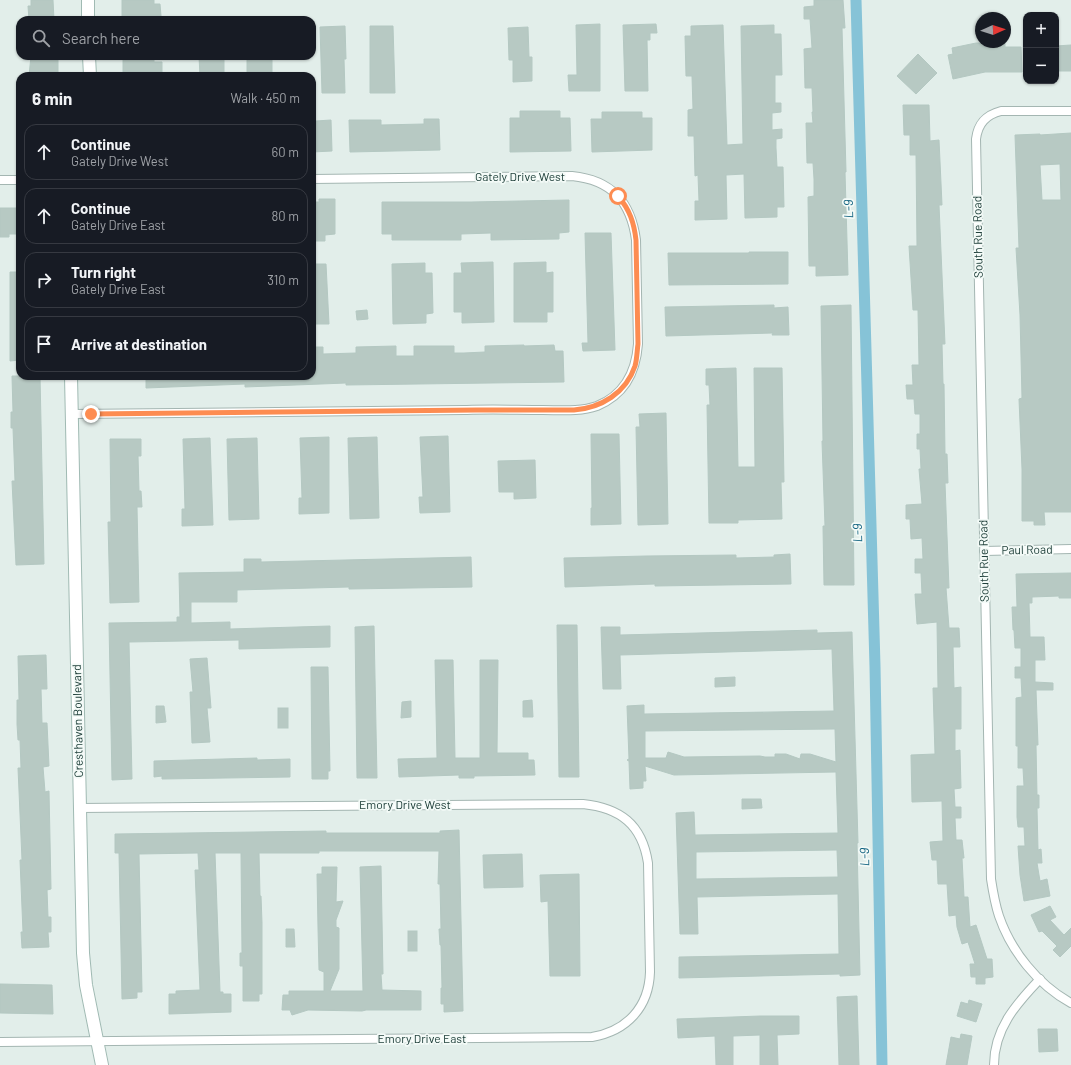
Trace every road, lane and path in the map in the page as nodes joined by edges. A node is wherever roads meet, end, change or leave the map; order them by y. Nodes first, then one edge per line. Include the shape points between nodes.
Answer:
1 (88, 0) edge
2 (88, 16) edge
3 (89, 60) edge
4 (90, 72) edge
5 (1071, 111) edge
6 (316, 179) edge
7 (0, 180) edge
8 (16, 180) edge
9 (71, 380) edge
10 (72, 414) junction
11 (1071, 549) edge
12 (984, 551) junction
13 (80, 808) junction
14 (649, 913) joint
15 (1040, 980) junction
16 (1071, 1003) edge
17 (97, 1041) junction
18 (0, 1042) edge
19 (102, 1065) edge
20 (994, 1065) edge

1 - 2 street
3 - 4 street
5 - 12 street, South Rue Road via 1001,111 986,117 977,131
6 - 10 street, Gately Drive West via 572,176 596,181 610,189 623,202 631,216 636,240 637,358 632,373 623,387 612,398 590,408 567,410
7 - 8 street
9 - 10 street, Cresthaven Boulevard
10 - 13 street, Cresthaven Boulevard
11 - 12 street, Paul Road
12 - 15 street, South Rue Road via 991,879 995,902 1012,944
13 - 14 street, Emory Drive West via 583,804 599,806 624,818 641,840 648,863
13 - 17 street, Cresthaven Boulevard via 83,952 91,1018
14 - 17 street, Emory Drive East via 650,972 646,995 639,1009 628,1021 600,1036
15 - 16 street, South Rue Road
15 - 20 street via 1018,1002 1001,1029 996,1044
17 - 18 street, Emory Drive East
17 - 19 street, Cresthaven Boulevard

